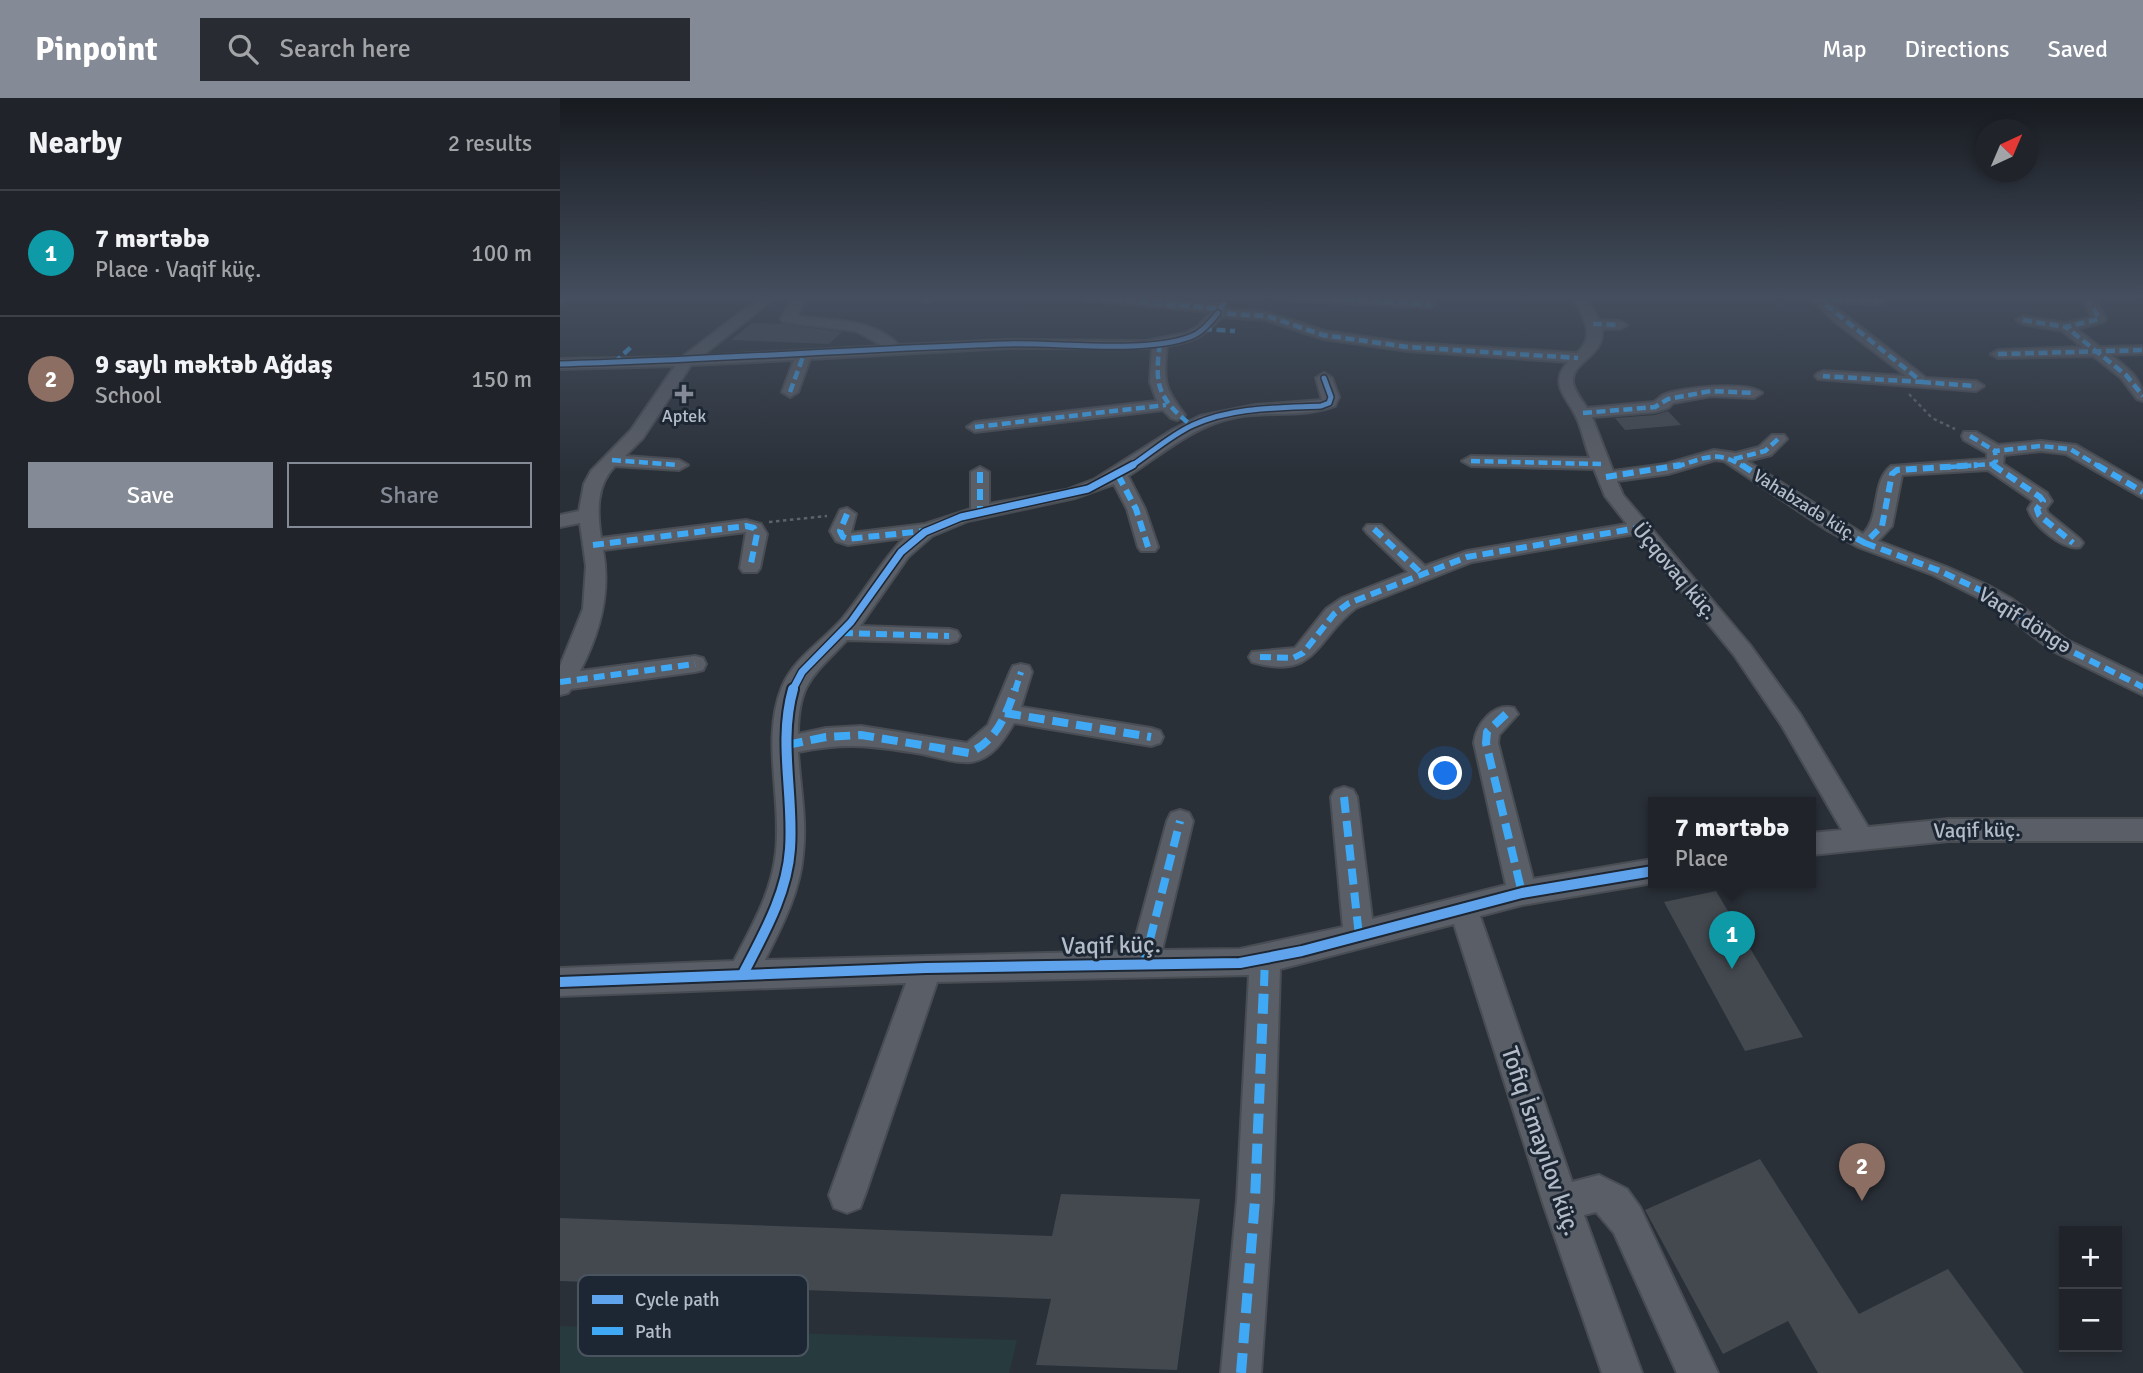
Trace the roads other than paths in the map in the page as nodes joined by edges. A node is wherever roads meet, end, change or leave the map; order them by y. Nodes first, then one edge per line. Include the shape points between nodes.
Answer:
1 (622, 356) edge
2 (693, 356) edge
3 (779, 356) edge
4 (803, 356) edge
5 (1158, 356) edge
6 (1543, 356) edge
7 (1581, 356) edge
8 (1892, 356) edge
9 (2100, 356) edge
10 (1578, 358) junction
11 (686, 361) junction
12 (614, 363) junction
13 (560, 364) edge
14 (1824, 376) dead end
15 (1324, 378) dead end
16 (1922, 382) junction
17 (1976, 386) dead end
18 (2140, 390) edge
19 (790, 392) dead end
20 (1755, 393) dead end
21 (1166, 405) junction
22 (1583, 413) junction
23 (1192, 426) junction
24 (975, 427) dead end
25 (1970, 436) road end
26 (1778, 439) dead end
27 (1993, 458) junction
28 (1734, 459) junction
29 (612, 460) junction
30 (1471, 461) dead end
31 (679, 466) dead end
32 (1604, 471) junction
33 (980, 472) dead end
34 (1118, 475) junction
35 (2143, 492) edge
36 (846, 514) road end
37 (980, 514) junction
38 (588, 515) junction
39 (560, 521) edge
40 (1638, 528) junction
41 (1374, 529) dead end
42 (927, 530) junction
43 (1865, 542) junction
44 (2073, 543) dead end
45 (593, 545) junction
46 (1148, 547) dead end
47 (750, 568) dead end
48 (1422, 574) junction
49 (842, 633) junction
50 (949, 636) dead end
51 (1260, 657) dead end
52 (695, 664) dead end
53 (1021, 672) dead end
54 (561, 683) edge
55 (2143, 687) edge
56 (1005, 713) junction
57 (1506, 714) dead end
58 (1151, 737) dead end
59 (787, 745) junction
60 (1344, 797) dead end
61 (1180, 821) dead end
62 (2143, 830) edge
63 (1860, 837) junction
64 (1816, 843) edge
65 (1648, 872) edge
66 (1522, 894) junction
67 (1464, 908) junction
68 (1359, 936) junction
69 (1265, 958) junction
70 (1144, 963) junction
71 (926, 968) junction
72 (743, 974) junction
73 (560, 982) edge
74 (847, 1195) dead end
75 (1561, 1203) junction
76 (1241, 1373) edge
77 (1622, 1373) edge
78 (1698, 1373) edge

1 - 12 street
2 - 11 street
3 - 11 street
4 - 19 street
5 - 21 street via 1158,387
6 - 10 street
7 - 10 street, Üçqovaq küç.
8 - 16 street
9 - 18 street
10 - 22 street, Üçqovaq küç. via 1567,371 1565,385
11 - 12 street
11 - 29 street via 637,434
12 - 13 street
14 - 16 street
15 - 23 street via 1331,397 1321,406 1242,411
16 - 17 street
20 - 22 street via 1712,391 1668,399 1655,407
21 - 23 street
21 - 24 street
22 - 32 street, Üçqovaq küç.
23 - 34 street
25 - 27 street
26 - 28 street via 1765,451
27 - 35 street, Vahabzadə küç. via 2040,446 2070,449
27 - 43 street, Vahabzadə küç. via 1897,470 1892,474 1882,526
27 - 44 street via 2040,497 2039,515
28 - 32 street, Vahabzadə küç. via 1714,455 1668,469
28 - 43 street, Vahabzadə küç.
29 - 31 street
29 - 38 street via 593,484
30 - 32 street, Vahabzadə küç.
32 - 40 street, Üçqovaq küç.
33 - 37 street
34 - 37 street via 1061,496
34 - 46 street via 1136,509
36 - 42 street via 840,531 848,538
37 - 42 street
38 - 39 street
38 - 45 street
40 - 48 street via 1501,549
40 - 63 street, Üçqovaq küç. via 1742,650 1791,720
41 - 48 street
42 - 49 street via 907,548
43 - 55 street, Vaqif döngə via 1982,591 2059,645
45 - 47 street via 746,526 757,534
45 - 54 street via 594,610
48 - 51 street via 1349,603 1334,614 1303,653 1293,658
49 - 50 street
49 - 59 street via 812,659 792,689
52 - 54 street
53 - 56 street
56 - 58 street
56 - 59 street via 995,736 983,749 969,753 861,735
57 - 66 street via 1488,732 1486,743
59 - 72 street via 790,850 785,885
60 - 68 street
61 - 70 street
62 - 63 street, Vaqif küç. via 1949,830
63 - 64 street, Vaqif küç.
65 - 66 street, Vaqif küç.
66 - 67 street, Vaqif küç.
67 - 68 street, Vaqif küç.
67 - 75 street, Tofiq İsmayılov küç.
68 - 69 street, Vaqif küç.
69 - 70 street, Vaqif küç. via 1240,963
69 - 76 street via 1255,1200
70 - 71 street, Vaqif küç.
71 - 72 street, Vaqif küç.
71 - 74 street
72 - 73 street, Vaqif küç.
75 - 77 street, Tofiq İsmayılov küç.
75 - 78 street via 1598,1193 1614,1202 1627,1220

